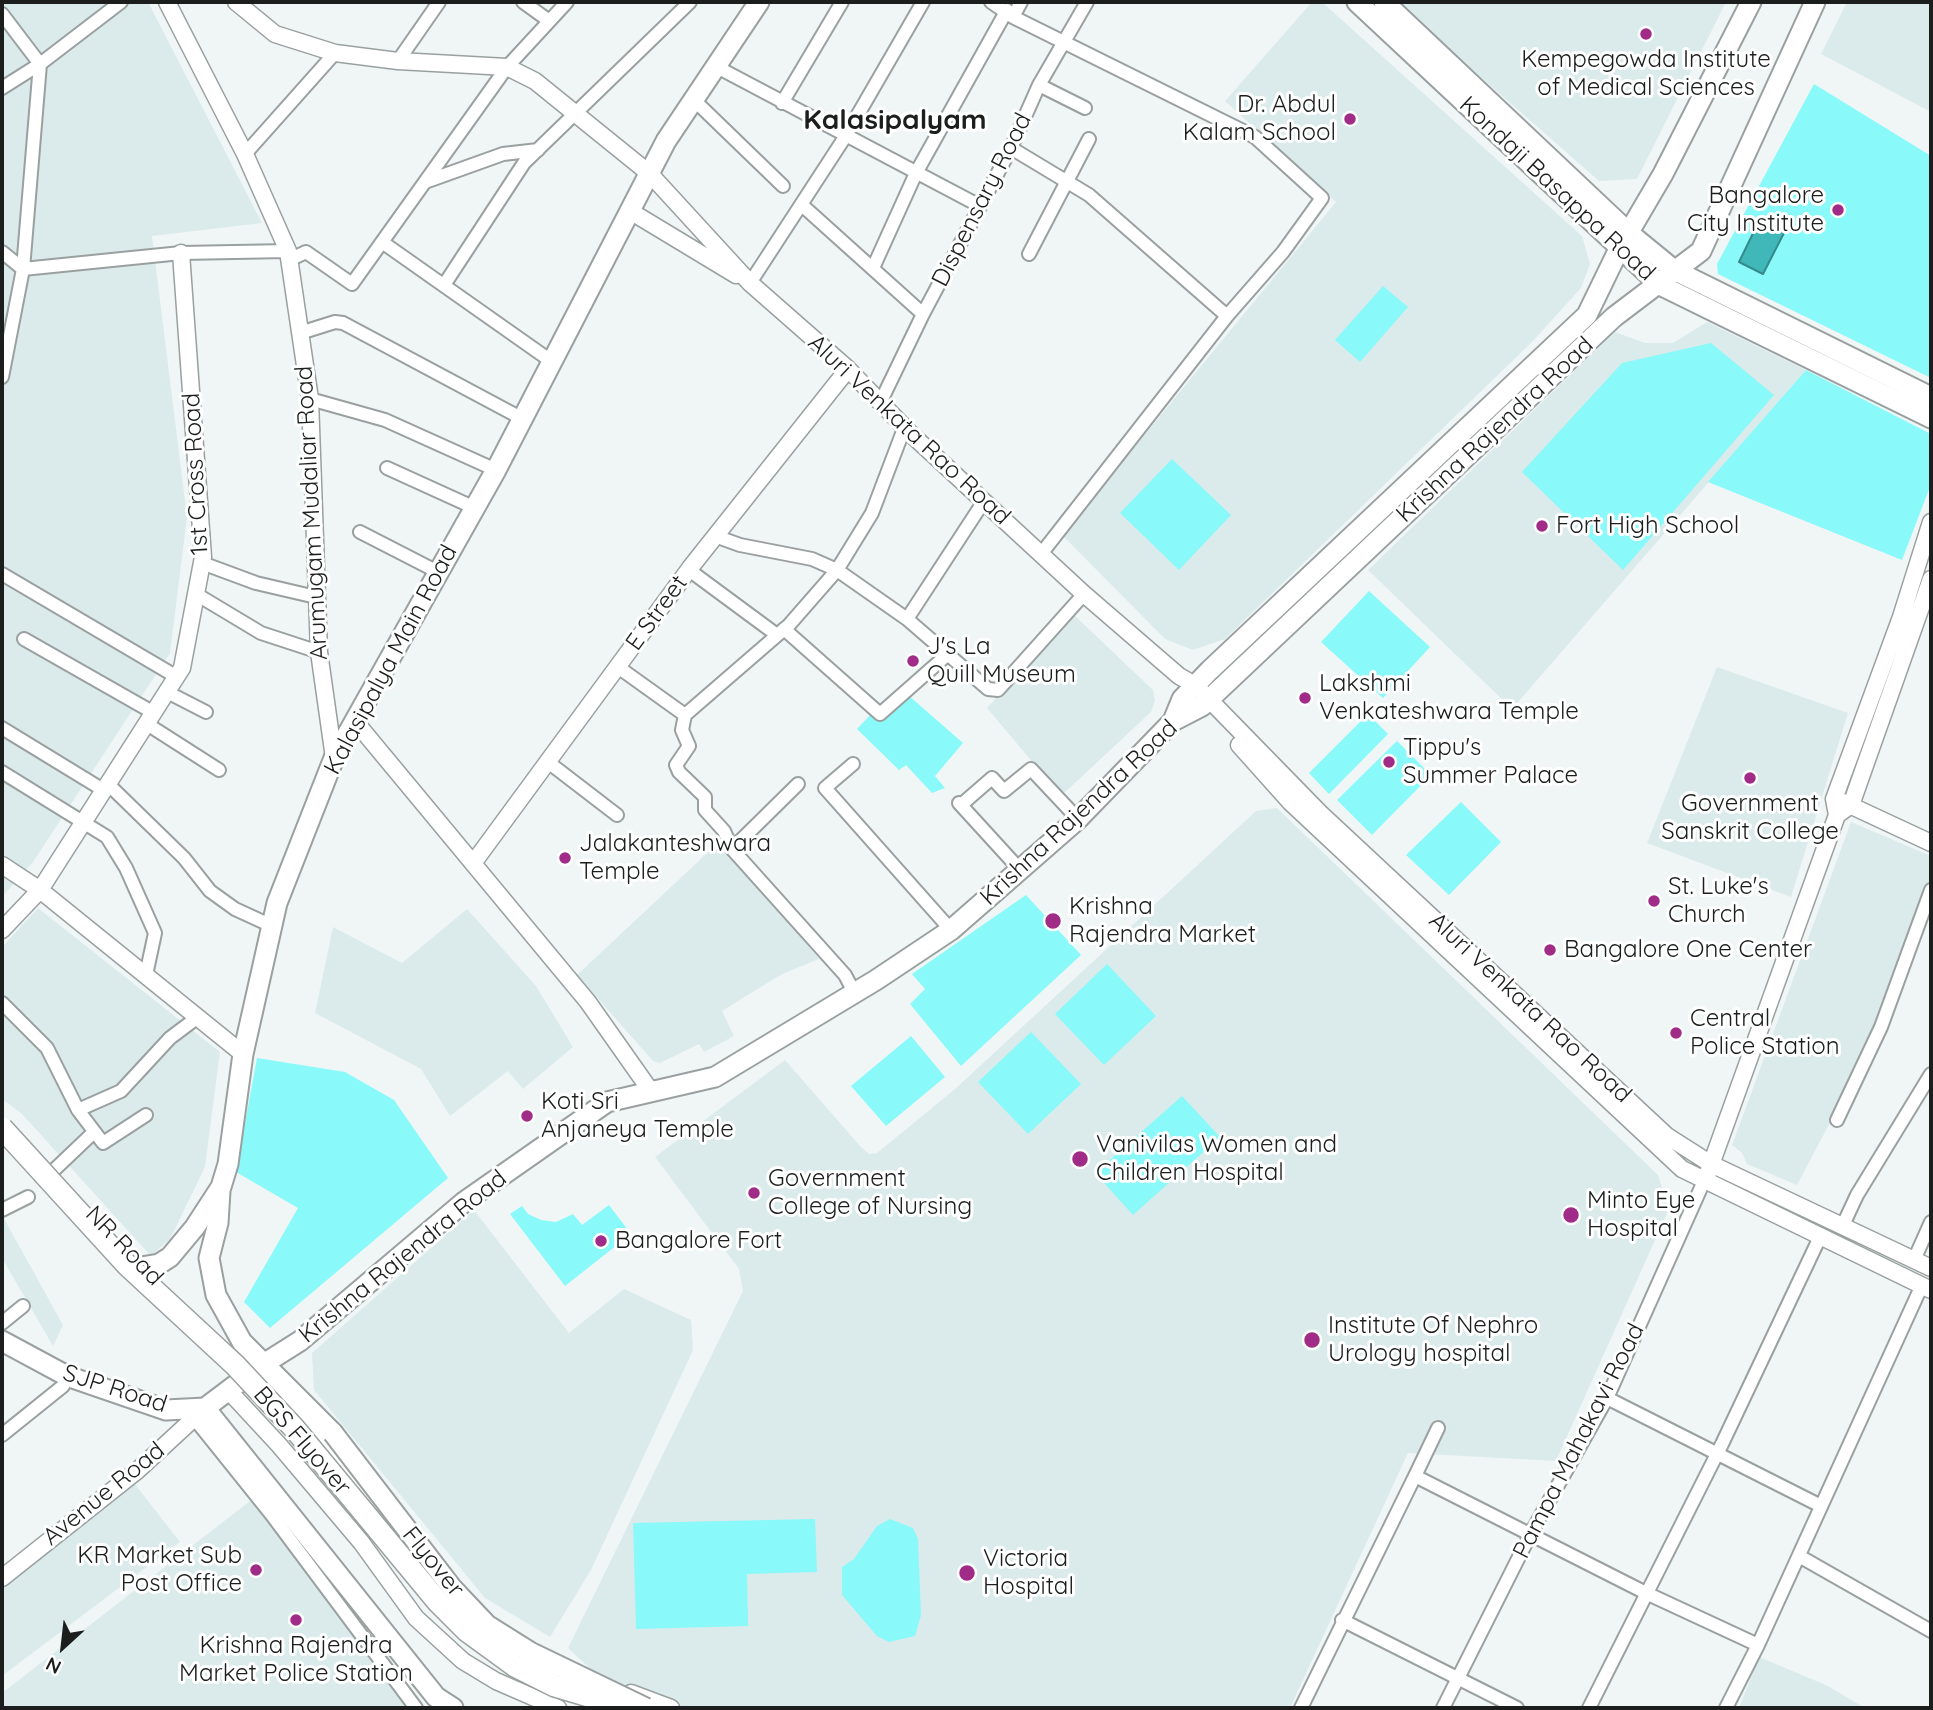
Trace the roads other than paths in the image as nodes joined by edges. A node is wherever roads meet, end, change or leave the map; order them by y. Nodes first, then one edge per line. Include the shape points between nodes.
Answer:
1 (121, 2) edge
2 (167, 2) edge
3 (236, 2) edge
4 (439, 2) edge
5 (523, 2) edge
6 (567, 2) edge
7 (690, 2) edge
8 (759, 2) edge
9 (842, 2) edge
10 (923, 2) edge
11 (991, 2) edge
12 (1021, 2) edge
13 (1087, 2) edge
14 (1357, 2) edge
15 (1384, 2) edge
16 (1751, 2) edge
17 (1815, 2) edge
18 (1010, 13) junction
19 (2, 14) edge
20 (548, 20) junction
21 (1066, 41) junction
22 (335, 53) junction
23 (398, 61) junction
24 (40, 64) junction
25 (715, 66) junction
26 (508, 67) junction
27 (1040, 85) junction
28 (2, 88) edge
29 (692, 99) junction
30 (782, 103) junction
31 (1085, 108) dead end
32 (576, 116) junction
33 (845, 138) junction
34 (1089, 139) dead end
35 (1011, 148) junction
36 (539, 150) junction
37 (245, 154) junction
38 (916, 173) junction
39 (650, 174) junction
40 (1066, 181) junction
41 (425, 183) junction
42 (783, 186) dead end
43 (803, 206) junction
44 (980, 206) junction
45 (630, 211) junction
46 (1625, 241) junction
47 (382, 242) junction
48 (2, 252) edge
49 (181, 253) junction
50 (1029, 254) dead end
51 (288, 256) junction
52 (873, 268) junction
53 (23, 269) junction
54 (1667, 278) junction
55 (750, 283) junction
56 (444, 285) junction
57 (923, 314) junction
58 (1227, 316) junction
59 (300, 332) junction
60 (551, 361) junction
61 (848, 369) junction
62 (2, 377) edge
63 (1931, 397) edge
64 (310, 399) junction
65 (881, 401) junction
66 (521, 418) junction
67 (1931, 418) edge
68 (905, 426) junction
69 (387, 468) dead end
70 (496, 470) junction
71 (984, 501) junction
72 (475, 508) junction
73 (1931, 522) edge
74 (360, 532) dead end
75 (715, 536) junction
76 (1041, 554) junction
77 (202, 563) junction
78 (689, 570) junction
79 (837, 570) junction
80 (438, 572) junction
81 (2, 574) edge
82 (1931, 579) edge
83 (196, 594) junction
84 (1084, 594) junction
85 (316, 597) junction
86 (1902, 617) junction
87 (906, 619) junction
88 (1924, 628) edge
89 (780, 632) junction
90 (24, 639) dead end
91 (319, 652) junction
92 (948, 654) junction
93 (618, 667) junction
94 (177, 677) junction
95 (1194, 691) junction
96 (167, 692) junction
97 (206, 712) dead end
98 (685, 715) junction
99 (151, 718) junction
100 (354, 720) junction
101 (2, 728) edge
102 (334, 758) junction
103 (548, 762) junction
104 (853, 764) dead end
105 (219, 770) dead end
106 (2, 772) edge
107 (797, 784) dead end
108 (107, 788) junction
109 (1834, 799) junction
110 (1851, 805) junction
111 (617, 815) dead end
112 (1837, 815) junction
113 (1078, 819) junction
114 (82, 821) junction
115 (1931, 843) edge
116 (732, 849) junction
117 (474, 862) junction
118 (2, 865) edge
119 (1022, 872) junction
120 (40, 890) junction
121 (1931, 890) edge
122 (272, 926) junction
123 (2, 930) edge
124 (951, 930) junction
125 (146, 975) junction
126 (854, 992) junction
127 (2, 1003) edge
128 (198, 1017) junction
129 (243, 1054) junction
130 (1931, 1074) edge
131 (650, 1090) junction
132 (78, 1110) junction
133 (2, 1115) edge
134 (146, 1115) dead end
135 (1836, 1120) dead end
136 (2, 1128) edge
137 (94, 1132) junction
138 (2, 1145) edge
139 (1711, 1164) junction
140 (53, 1171) junction
141 (1704, 1181) junction
142 (221, 1187) junction
143 (28, 1197) dead end
144 (2, 1210) edge
145 (1931, 1222) edge
146 (1843, 1226) junction
147 (1820, 1237) junction
148 (1914, 1260) junction
149 (141, 1267) junction
150 (1931, 1268) edge
151 (1927, 1288) edge
152 (23, 1306) dead end
153 (2, 1323) edge
154 (2, 1341) edge
155 (259, 1367) junction
156 (67, 1376) junction
157 (228, 1390) junction
158 (1607, 1398) junction
159 (200, 1413) junction
160 (1438, 1429) dead end
161 (2, 1435) edge
162 (1718, 1453) junction
163 (1415, 1476) junction
164 (1821, 1506) junction
165 (1531, 1533) junction
166 (1799, 1556) junction
167 (2, 1578) edge
168 (1646, 1592) junction
169 (1342, 1620) junction
170 (1931, 1630) edge
171 (1758, 1645) junction
172 (1459, 1677) junction
173 (416, 1708) edge
174 (453, 1708) edge
175 (558, 1708) edge
176 (593, 1708) edge
177 (629, 1708) edge
178 (646, 1708) edge
179 (671, 1708) edge
180 (1300, 1708) edge
181 (1443, 1708) edge
182 (1517, 1708) edge
183 (1589, 1708) edge
184 (1726, 1708) edge

1 - 24 street
2 - 37 main road, Arumugam Mudaliar Road
3 - 22 main road via 275,34
4 - 23 street
5 - 20 street
6 - 20 street
7 - 32 street
8 - 25 main road, Kalasipalya Main Road
9 - 30 street
10 - 33 street
11 - 18 street
12 - 18 street
13 - 21 street, Dispensary Road
14 - 46 main road, Kondaji Basappa Road
15 - 46 main road, Kondaji Basappa Road
16 - 46 main road, Krishna Rajendra Road
17 - 54 main road, Krishna Rajendra Road via 1701,251
18 - 21 street
18 - 38 street
19 - 24 street
20 - 26 street
21 - 27 street, Dispensary Road
21 - 58 street via 1255,137 1322,198
22 - 23 main road
22 - 37 street
23 - 26 main road
24 - 28 street
24 - 53 street
25 - 29 main road, Kalasipalya Main Road
25 - 30 street
26 - 32 main road, Aluri Venkata Rao Road via 535,80
26 - 41 street
27 - 31 street
27 - 35 street, Dispensary Road
29 - 39 main road, Kalasipalya Main Road
29 - 42 street
30 - 33 street
32 - 36 street
32 - 39 main road, Aluri Venkata Rao Road
33 - 38 street
33 - 43 street
34 - 40 street
35 - 40 street
35 - 44 street, Dispensary Road
36 - 41 street via 503,154
36 - 56 street via 524,163
37 - 51 main road, Arumugam Mudaliar Road
38 - 44 street
38 - 52 street
39 - 45 main road, Kalasipalya Main Road
39 - 55 main road, Aluri Venkata Rao Road
40 - 50 street
40 - 58 street via 1089,195
41 - 47 street
43 - 52 street
43 - 55 street
44 - 57 street, Dispensary Road
45 - 55 main road
45 - 60 main road, Kalasipalya Main Road
46 - 54 main road, Kondaji Basappa Road
46 - 95 main road, Krishna Rajendra Road via 1587,315
47 - 51 street via 352,284 306,252
47 - 56 street
48 - 53 street
49 - 51 street
49 - 53 street
49 - 77 main road, 1st Cross Road
51 - 59 main road, Arumugam Mudaliar Road
52 - 57 street
53 - 62 street
54 - 63 main road, Kondaji Basappa Road
54 - 67 main road, Kondaji Basappa Road
54 - 95 main road, Krishna Rajendra Road via 1614,317
55 - 61 main road, Aluri Venkata Rao Road
56 - 60 street
57 - 65 street, Dispensary Road
58 - 76 street
59 - 64 main road, Arumugam Mudaliar Road
59 - 66 street via 343,323
60 - 66 main road, Kalasipalya Main Road
61 - 65 main road, Aluri Venkata Rao Road
61 - 75 main road, E Street
64 - 70 street via 384,420
64 - 85 main road, Arumugam Mudaliar Road
65 - 68 main road, Aluri Venkata Rao Road
66 - 70 main road, Kalasipalya Main Road
68 - 71 main road, Aluri Venkata Rao Road
68 - 79 street via 872,513
69 - 72 street
70 - 72 main road, Kalasipalya Main Road
71 - 76 main road, Aluri Venkata Rao Road
71 - 87 street
72 - 80 main road, Kalasipalya Main Road
73 - 86 main road
74 - 80 street
75 - 78 main road, E Street
75 - 79 street via 812,559
76 - 84 main road, Aluri Venkata Rao Road
77 - 83 main road, 1st Cross Road
77 - 85 street via 256,583
78 - 89 street
78 - 93 main road, E Street
79 - 87 street
79 - 89 street
80 - 100 main road, Kalasipalya Main Road
81 - 94 street
82 - 88 main road
83 - 91 street via 261,633
83 - 94 main road, 1st Cross Road
84 - 92 street via 999,690 988,688
84 - 95 main road, Aluri Venkata Rao Road
85 - 91 main road, Arumugam Mudaliar Road
86 - 88 main road
86 - 109 main road
87 - 92 street
88 - 110 main road
89 - 92 street via 880,714
89 - 98 street
90 - 99 street
91 - 102 main road, Arumugam Mudaliar Road
93 - 98 street
93 - 103 main road, E Street
94 - 96 main road, 1st Cross Road
95 - 113 main road, Krishna Rajendra Road via 1182,699 1173,720
95 - 139 main road, Aluri Venkata Rao Road via 1657,1127
95 - 141 main road, Aluri Venkata Rao Road via 1277,789 1682,1169
96 - 97 street
96 - 99 main road, 1st Cross Road
98 - 116 street via 682,730 689,746 676,765 705,797 705,810 724,831
99 - 105 street
99 - 108 main road, 1st Cross Road
100 - 102 main road, Kalasipalya Main Road
100 - 117 main road
101 - 108 street
102 - 122 main road, Kalasipalya Main Road
103 - 111 street
103 - 117 main road, E Street
104 - 124 street via 825,788
106 - 114 street
107 - 116 street
108 - 114 main road, 1st Cross Road
108 - 122 street via 184,858 210,891
109 - 110 main road
109 - 112 main road
110 - 112 main road
110 - 115 main road
112 - 139 main road, Pampa Mahakavi Road
113 - 119 main road, Krishna Rajendra Road
113 - 119 street via 1031,768 1004,791 992,778 960,804
114 - 120 main road, 1st Cross Road
114 - 125 street via 107,837 144,905 155,933
116 - 126 street via 845,975
117 - 131 main road via 588,1002
118 - 120 main road
119 - 124 main road, Krishna Rajendra Road
120 - 123 main road, 1st Cross Road
120 - 125 main road
121 - 135 street via 1881,1027
122 - 129 main road, Kalasipalya Main Road
124 - 126 main road, Krishna Rajendra Road
125 - 128 main road
126 - 131 main road, Krishna Rajendra Road via 715,1077
127 - 132 street via 47,1048
128 - 129 main road
128 - 132 street via 170,1038 121,1091
129 - 142 main road, Kalasipalya Main Road
130 - 146 street
131 - 155 main road, Krishna Rajendra Road via 607,1102 464,1202 300,1341
132 - 137 street
133 - 140 main road, NR Road
134 - 137 street via 103,1143
136 - 177 highway, BGS Flyover, bridge via 127,1265 235,1364 467,1631 515,1667 555,1686
137 - 140 street
138 - 176 highway, BGS Flyover via 150,1305 233,1378 454,1635 508,1676
139 - 141 main road, Pampa Mahakavi Road
139 - 146 main road, Aluri Venkata Rao Road
140 - 149 main road, NR Road
141 - 147 main road, Aluri Venkata Rao Road
141 - 158 street, Pampa Mahakavi Road
142 - 149 main road, Kalasipalya Main Road via 170,1257
142 - 155 main road via 209,1258 216,1295
143 - 144 street
145 - 148 street
146 - 148 main road, Aluri Venkata Rao Road
147 - 151 main road, Aluri Venkata Rao Road
147 - 162 street
148 - 150 main road, Aluri Venkata Rao Road
149 - 155 main road, NR Road
151 - 164 street
152 - 153 street
154 - 156 main road, SJP Road
155 - 157 main road, Krishna Rajendra Road
155 - 178 main road, Flyover, bridge via 333,1433 452,1588 487,1625 530,1652
155 - 179 main road via 444,1593 485,1636 554,1672
156 - 159 main road, SJP Road via 166,1409
156 - 161 street via 63,1386
157 - 159 main road
157 - 175 main road via 352,1532 416,1618 463,1661
158 - 162 street
158 - 165 street, Pampa Mahakavi Road
159 - 167 main road, Avenue Road via 138,1470
159 - 173 street
159 - 174 main road via 318,1549 436,1697
160 - 163 street
162 - 164 street
162 - 168 street
163 - 165 street
163 - 169 street
164 - 166 street
165 - 168 street
165 - 172 street, Pampa Mahakavi Road
166 - 170 street
166 - 171 street
168 - 171 street
168 - 183 street
169 - 172 street
169 - 180 street
171 - 184 street
172 - 181 street, Pampa Mahakavi Road
172 - 182 street

